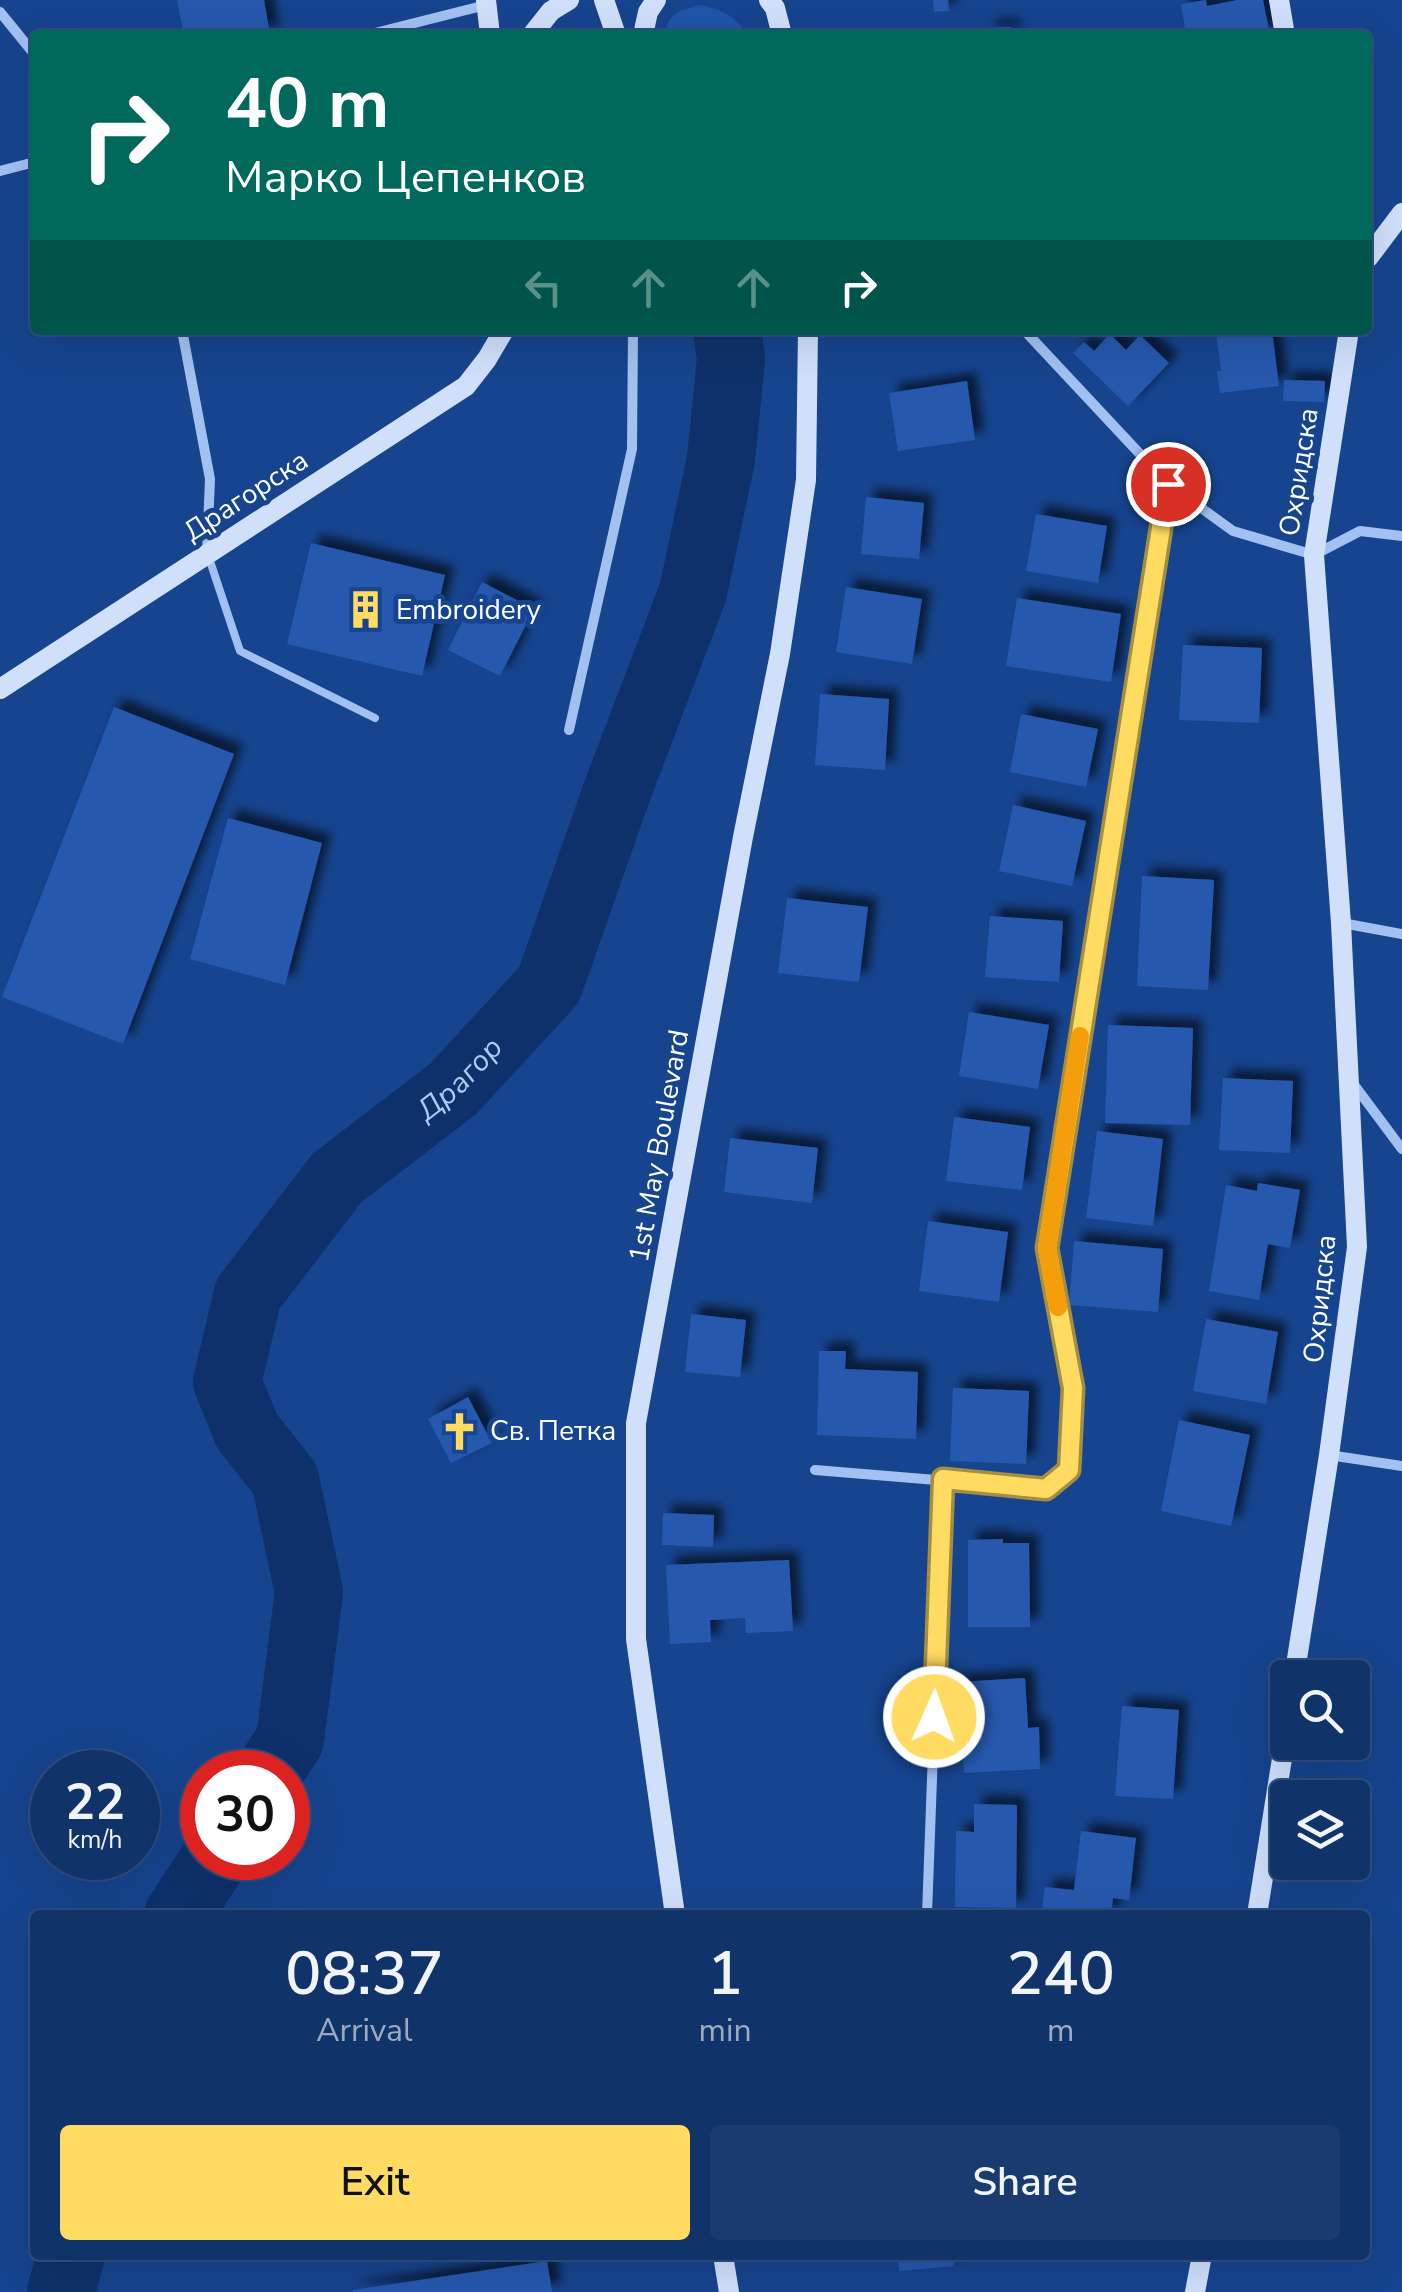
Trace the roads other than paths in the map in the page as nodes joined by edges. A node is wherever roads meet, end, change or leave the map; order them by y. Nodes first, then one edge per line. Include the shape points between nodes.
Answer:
1 (569, 0) edge
2 (604, 0) edge
3 (656, 0) edge
4 (769, 0) edge
5 (779, 0) edge
6 (1279, 0) edge
7 (486, 2) edge
8 (0, 12) edge
9 (385, 30) edge
10 (489, 30) edge
11 (536, 30) edge
12 (614, 30) edge
13 (644, 30) edge
14 (782, 30) edge
15 (783, 30) edge
16 (1284, 30) edge
17 (30, 49) edge
18 (30, 163) edge
19 (0, 170) edge
20 (1402, 213) edge
21 (1372, 253) edge
22 (183, 335) edge
23 (501, 335) edge
24 (634, 335) edge
25 (804, 335) edge
26 (1029, 335) edge
27 (1347, 335) edge
28 (1168, 484) junction
29 (1402, 536) edge
30 (207, 554) junction
31 (1314, 555) junction
32 (0, 690) edge
33 (375, 718) dead end
34 (569, 730) dead end
35 (1341, 923) junction
36 (1402, 934) edge
37 (1347, 1076) junction
38 (1402, 1149) edge
39 (1329, 1455) junction
40 (1402, 1466) edge
41 (815, 1470) dead end
42 (943, 1479) junction
43 (1297, 1660) edge
44 (1282, 1760) edge
45 (674, 1910) edge
46 (927, 1910) edge
47 (1258, 1910) edge
48 (724, 2260) edge
49 (1201, 2260) edge
50 (728, 2292) edge
51 (1196, 2292) edge

1 - 11 street
2 - 12 street
3 - 13 street
4 - 14 street
5 - 15 street
6 - 16 street
7 - 9 street
7 - 10 street
8 - 17 street
18 - 19 street
20 - 21 street
22 - 30 street via 210,479
23 - 30 street, Драгорска via 466,386
24 - 34 street via 632,449
25 - 45 street, 1st May Boulevard via 806,480 780,654 636,1423 636,1639
26 - 28 street
27 - 31 street, Охридска
28 - 31 street via 1233,531
28 - 42 street via 1047,1248 1073,1388 1069,1470 1046,1489
29 - 31 street via 1360,531
30 - 32 street, Драгорска
30 - 33 lane via 240,651
31 - 35 street, Охридска
35 - 36 street
35 - 37 street, Охридска
37 - 38 street
37 - 39 street, Охридска via 1356,1247
39 - 40 street
39 - 43 street, Охридска
41 - 42 street
42 - 46 street
44 - 47 street
48 - 50 street
49 - 51 street

